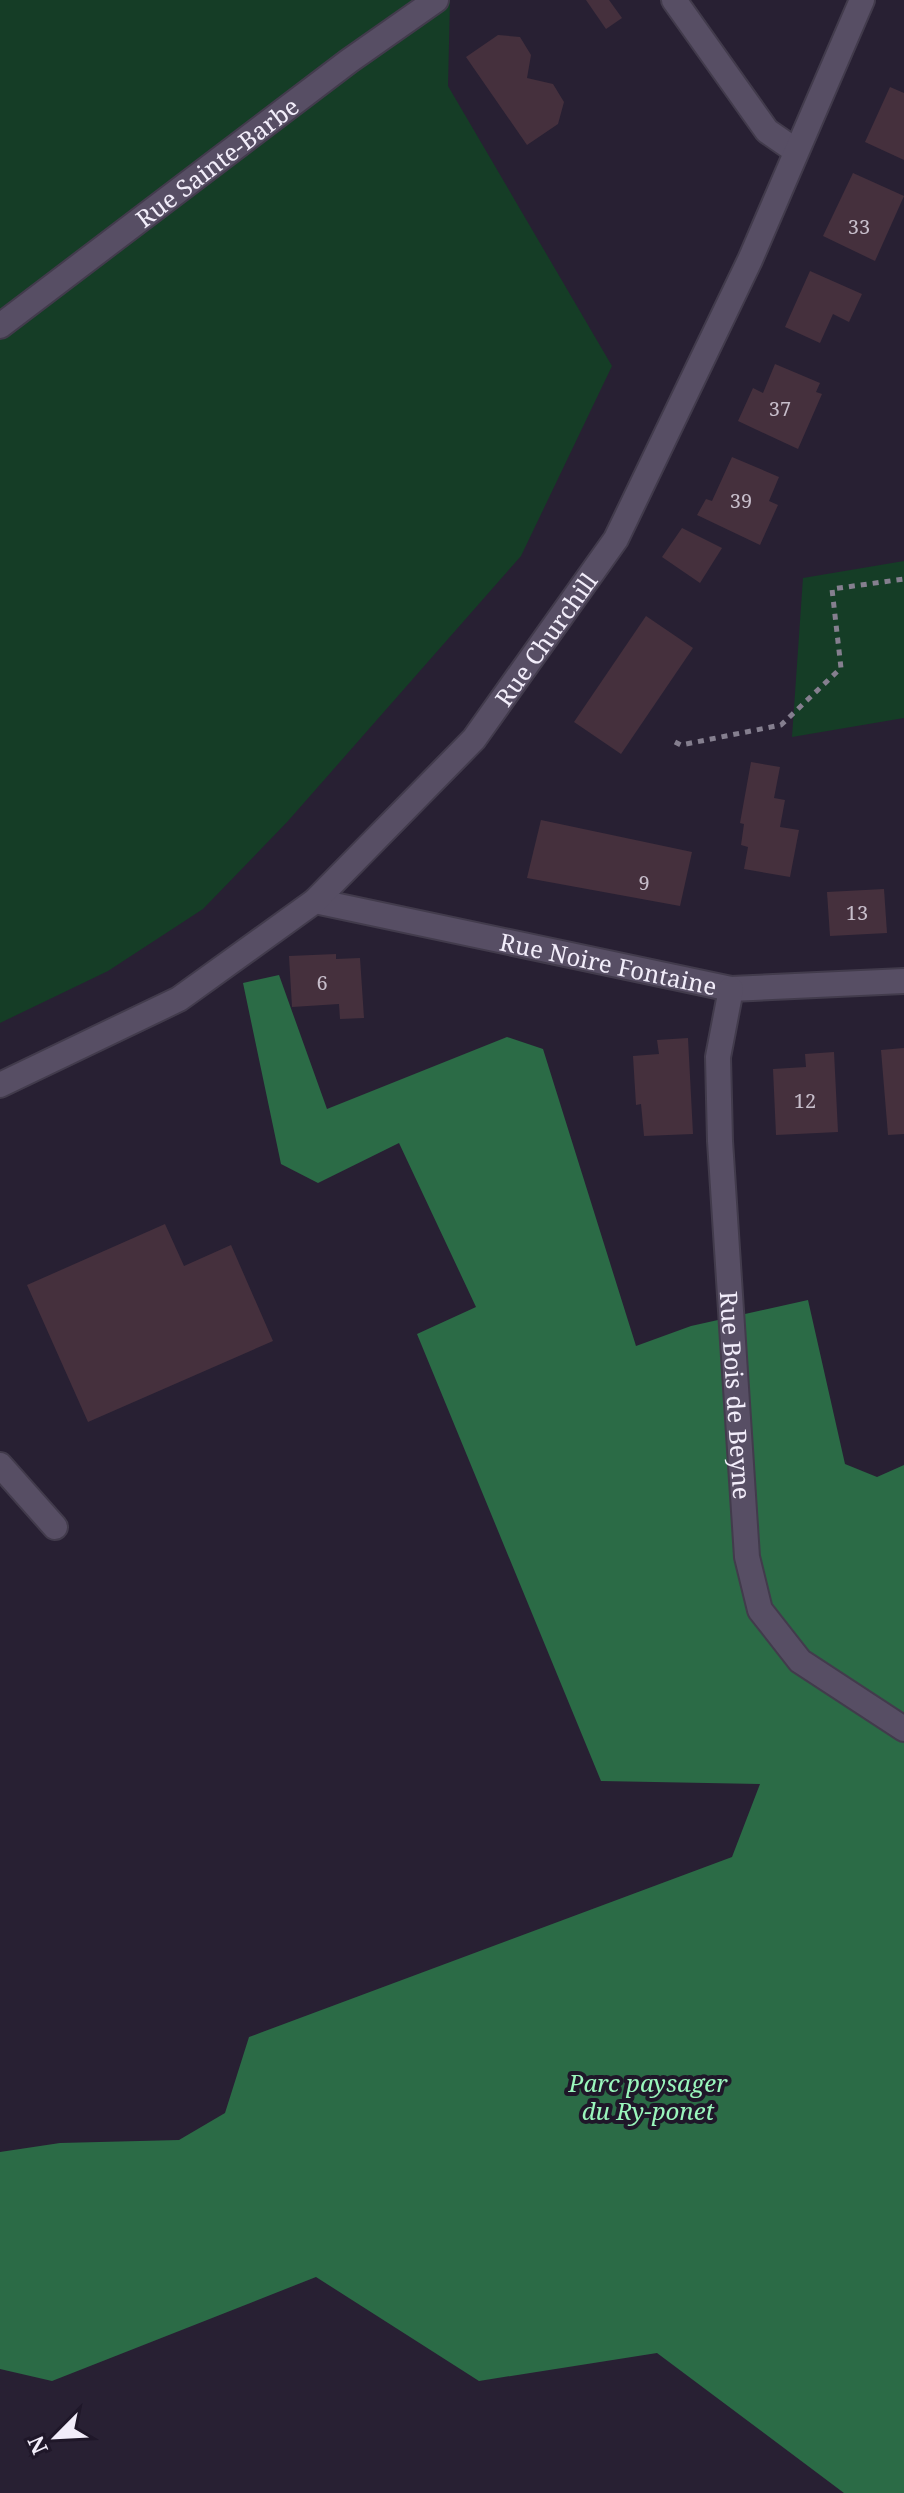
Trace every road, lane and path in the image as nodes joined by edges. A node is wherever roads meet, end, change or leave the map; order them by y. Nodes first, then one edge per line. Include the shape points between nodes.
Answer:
1 (436, 0) edge
2 (674, 0) edge
3 (862, 0) edge
4 (796, 151) junction
5 (0, 326) edge
6 (904, 579) edge
7 (675, 742) dead end
8 (315, 901) junction
9 (904, 981) edge
10 (731, 989) junction
11 (0, 1085) edge
12 (0, 1465) edge
13 (55, 1527) dead end
14 (904, 1729) edge

1 - 5 street, Rue Sainte-Barbe
2 - 4 street via 767,131
3 - 4 street, Rue Churchill
4 - 8 street, Rue Churchill via 750,260 616,539 474,739
6 - 7 path via 832,589 841,668 781,725
8 - 10 street, Rue Noire Fontaine
8 - 11 street, Rue Churchill via 179,999
9 - 10 street, Rue Noire Fontaine
10 - 14 street, Rue Bois de Beyne via 718,1057 720,1141 747,1557 760,1610 800,1661
12 - 13 street

